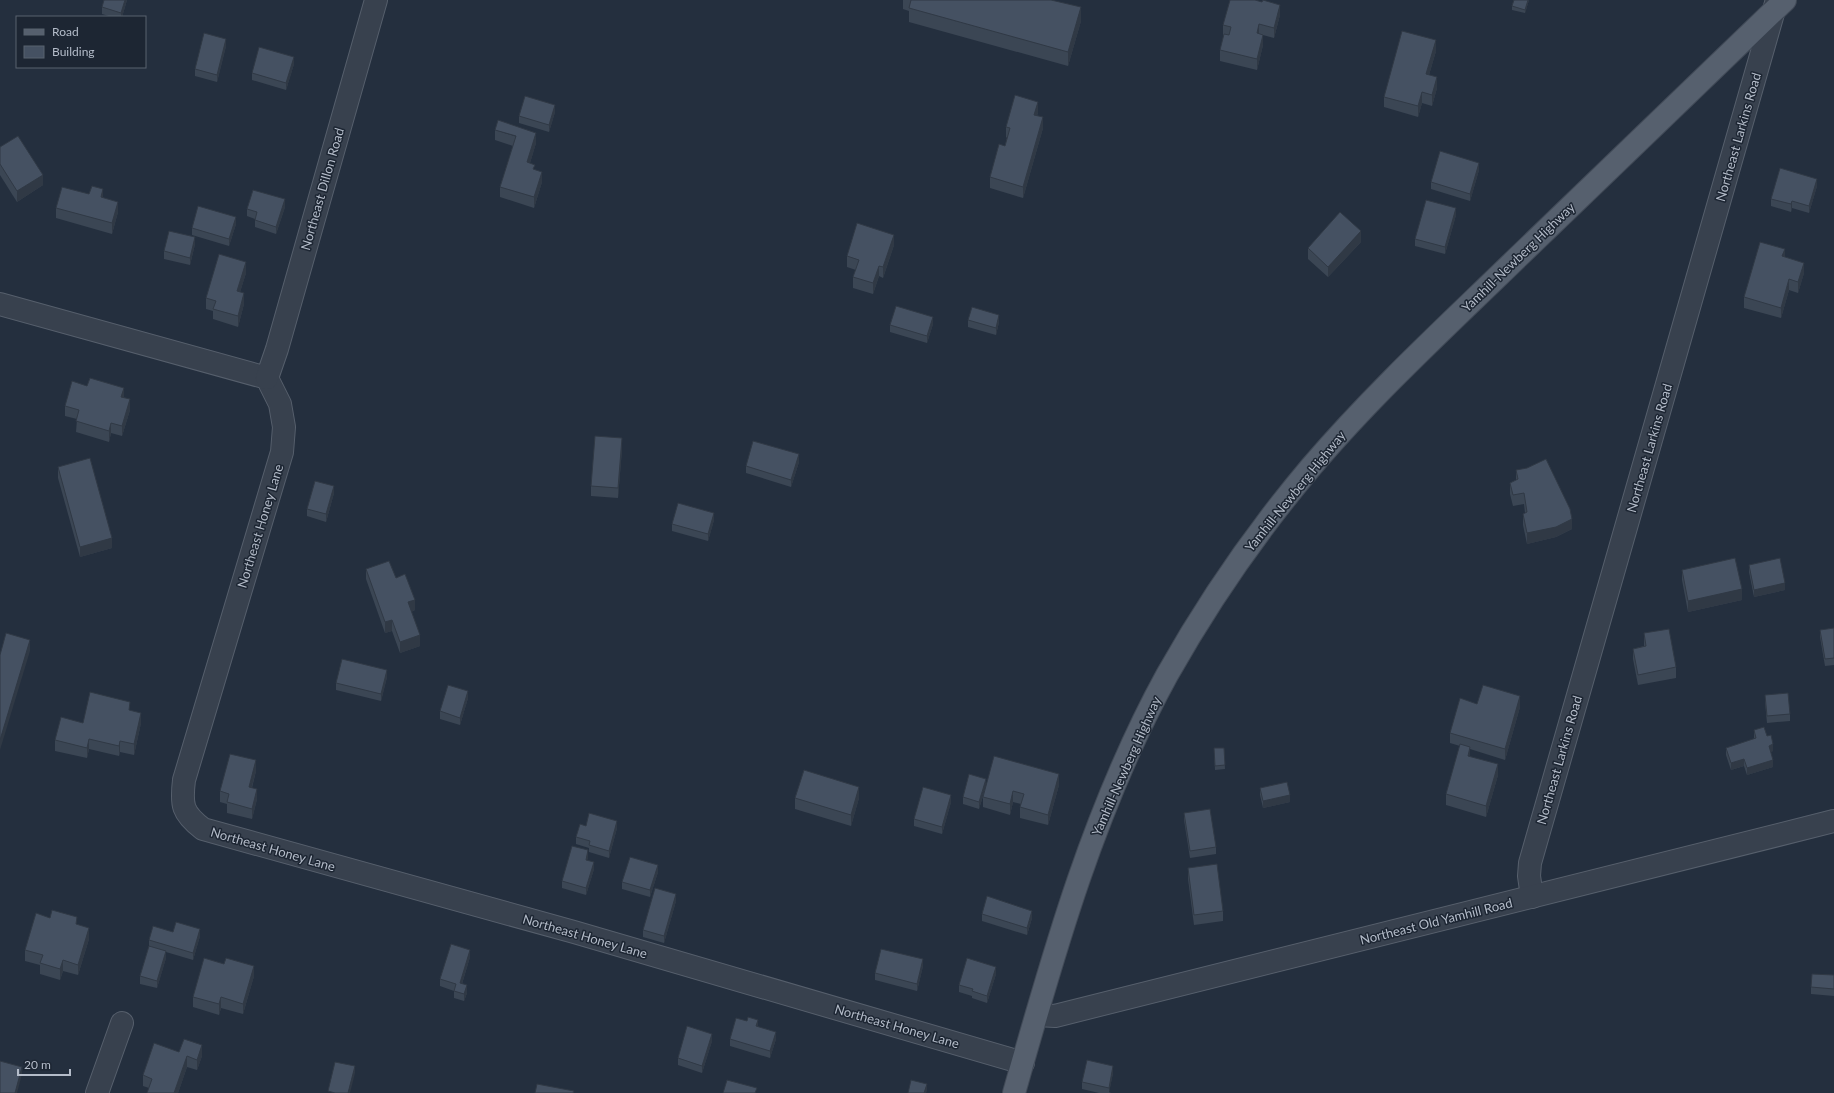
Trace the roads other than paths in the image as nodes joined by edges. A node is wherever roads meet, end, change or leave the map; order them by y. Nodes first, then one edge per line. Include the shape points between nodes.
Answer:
1 (376, 0) edge
2 (1778, 4) edge
3 (0, 304) edge
4 (267, 378) junction
5 (1834, 821) edge
6 (1532, 897) junction
7 (1037, 1015) junction
8 (122, 1023) dead end
9 (1023, 1063) junction
10 (97, 1093) edge
11 (1014, 1093) edge

1 - 4 street, Northeast Dillon Road
2 - 6 street, Northeast Larkins Road via 1530,863
2 - 7 main road, Yamhill-Newberg Highway via 1402,370 1310,468 1240,559 1167,676 1104,810 1077,883
3 - 4 street
4 - 9 street, Northeast Honey Lane via 280,404 284,428 282,452 184,780 182,801 190,819 204,829
5 - 6 street, Northeast Old Yamhill Road
6 - 7 street, Northeast Old Yamhill Road via 1055,1016
7 - 9 main road, Yamhill-Newberg Highway
8 - 10 street
9 - 11 main road, Yamhill-Newberg Highway

